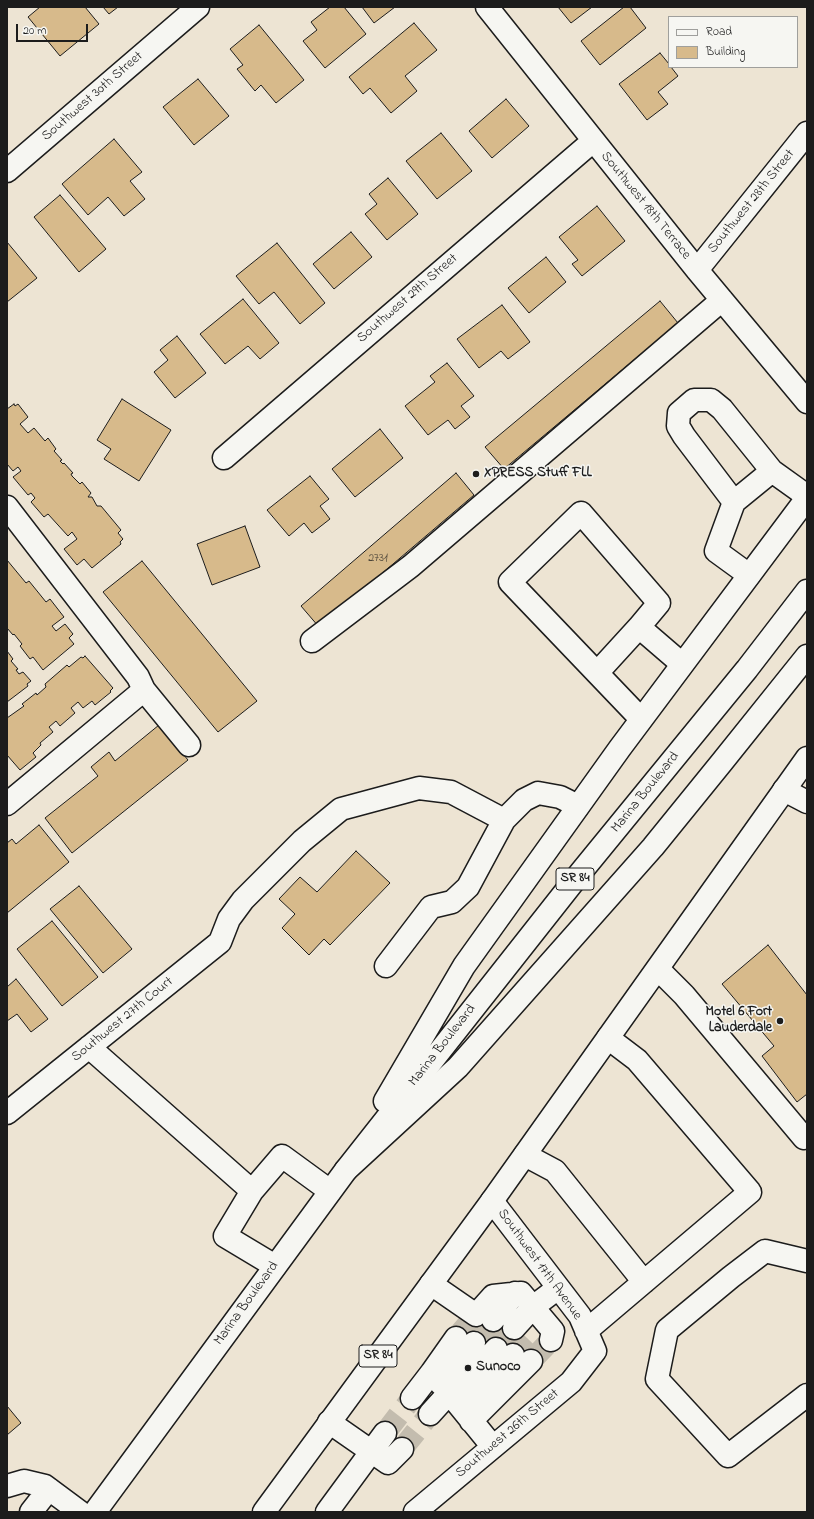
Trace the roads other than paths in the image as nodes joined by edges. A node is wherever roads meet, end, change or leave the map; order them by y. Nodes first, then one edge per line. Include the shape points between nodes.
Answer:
1 (198, 7) edge
2 (487, 7) edge
3 (807, 133) edge
4 (592, 140) junction
5 (7, 171) edge
6 (697, 270) junction
7 (722, 300) junction
8 (807, 402) edge
9 (224, 458) dead end
10 (772, 472) junction
11 (807, 497) edge
12 (734, 502) junction
13 (7, 507) edge
14 (749, 575) junction
15 (807, 591) edge
16 (639, 627) junction
17 (312, 641) dead end
18 (807, 656) edge
19 (682, 664) junction
20 (597, 673) junction
21 (144, 690) junction
22 (641, 719) junction
23 (189, 745) dead end
24 (807, 758) edge
25 (784, 790) junction
26 (807, 802) edge
27 (7, 804) edge
28 (578, 806) junction
29 (504, 820) junction
30 (386, 966) dead end
31 (658, 968) junction
32 (608, 1038) junction
33 (89, 1047) junction
34 (7, 1113) edge
35 (807, 1136) edge
36 (525, 1155) junction
37 (346, 1170) junction
38 (330, 1191) junction
39 (252, 1192) junction
40 (492, 1201) junction
41 (807, 1261) edge
42 (275, 1266) junction
43 (644, 1282) junction
44 (431, 1284) junction
45 (558, 1288) junction
46 (515, 1293) junction
47 (493, 1320) tunnel mouth
48 (586, 1331) junction
49 (465, 1341) tunnel mouth
50 (595, 1351) joint
51 (807, 1395) edge
52 (451, 1396) junction
53 (412, 1398) dead end
54 (430, 1414) tunnel mouth
55 (329, 1422) junction
56 (385, 1433) tunnel mouth
57 (493, 1447) junction
58 (402, 1449) tunnel mouth
59 (372, 1452) junction
60 (7, 1486) edge
61 (49, 1489) junction
62 (31, 1512) edge
63 (80, 1512) edge
64 (95, 1512) edge
65 (264, 1512) edge
66 (326, 1512) edge
67 (415, 1512) edge

1 - 5 main road, Southwest 30th Street
2 - 4 main road, Southwest 18th Terrace
3 - 6 main road, Southwest 28th Street
4 - 6 main road, Southwest 18th Terrace
4 - 9 main road, Southwest 29th Street
6 - 7 main road, Southwest 18th Terrace
7 - 8 main road, Southwest 18th Terrace
7 - 17 main road via 411,566
10 - 11 main road
10 - 12 main road
10 - 12 main road via 722,409 712,400 694,400 679,413 678,426
11 - 14 main road
12 - 14 main road via 716,551
13 - 21 main road via 138,677
14 - 19 main road
15 - 37 main road, Marina Boulevard / SR 84
16 - 19 main road
16 - 20 main road
16 - 20 main road via 659,603 581,513 510,582
18 - 37 main road via 653,847 458,1067
19 - 22 main road
20 - 22 main road
21 - 23 main road
21 - 27 main road
22 - 28 main road
24 - 25 main road, SR 84
25 - 26 main road
25 - 31 main road, SR 84
28 - 29 main road via 560,797 538,793 524,800
28 - 37 main road via 464,966
29 - 30 main road via 468,887 452,902 431,906
29 - 33 main road, Southwest 27th Court via 451,792 419,788 341,808 302,841 243,900 229,919 220,942
31 - 32 main road, SR 84
31 - 35 main road via 684,995 804,1138
32 - 36 main road, SR 84
32 - 43 main road via 637,1060 750,1192
33 - 34 main road, Southwest 27th Court
33 - 39 main road
36 - 40 main road, SR 84
36 - 43 main road via 555,1171
37 - 38 main road, Marina Boulevard / SR 84
38 - 39 main road via 282,1156
38 - 42 main road, Marina Boulevard / SR 84
39 - 42 main road via 225,1236
40 - 44 main road, SR 84
40 - 45 main road, Southwest 17th Avenue
41 - 51 main road via 765,1251 731,1277 667,1330 657,1379 728,1456
42 - 64 main road, Marina Boulevard / SR 84
43 - 48 main road
44 - 46 main road via 476,1315 493,1296
44 - 55 main road, SR 84
45 - 46 main road via 535,1326 521,1293
45 - 48 main road, Southwest 17th Avenue via 580,1316
46 - 47 main road
48 - 50 main road, Southwest 17th Avenue
49 - 52 main road
50 - 57 main road, Southwest 26th Street via 570,1382
52 - 52 main road via 513,1355
52 - 53 main road
52 - 54 main road
52 - 57 main road
55 - 59 main road
55 - 65 main road, SR 84
56 - 59 main road
57 - 67 main road, Southwest 26th Street
58 - 59 main road via 388,1463
59 - 66 main road
60 - 61 main road via 24,1481
61 - 62 main road
61 - 63 main road

